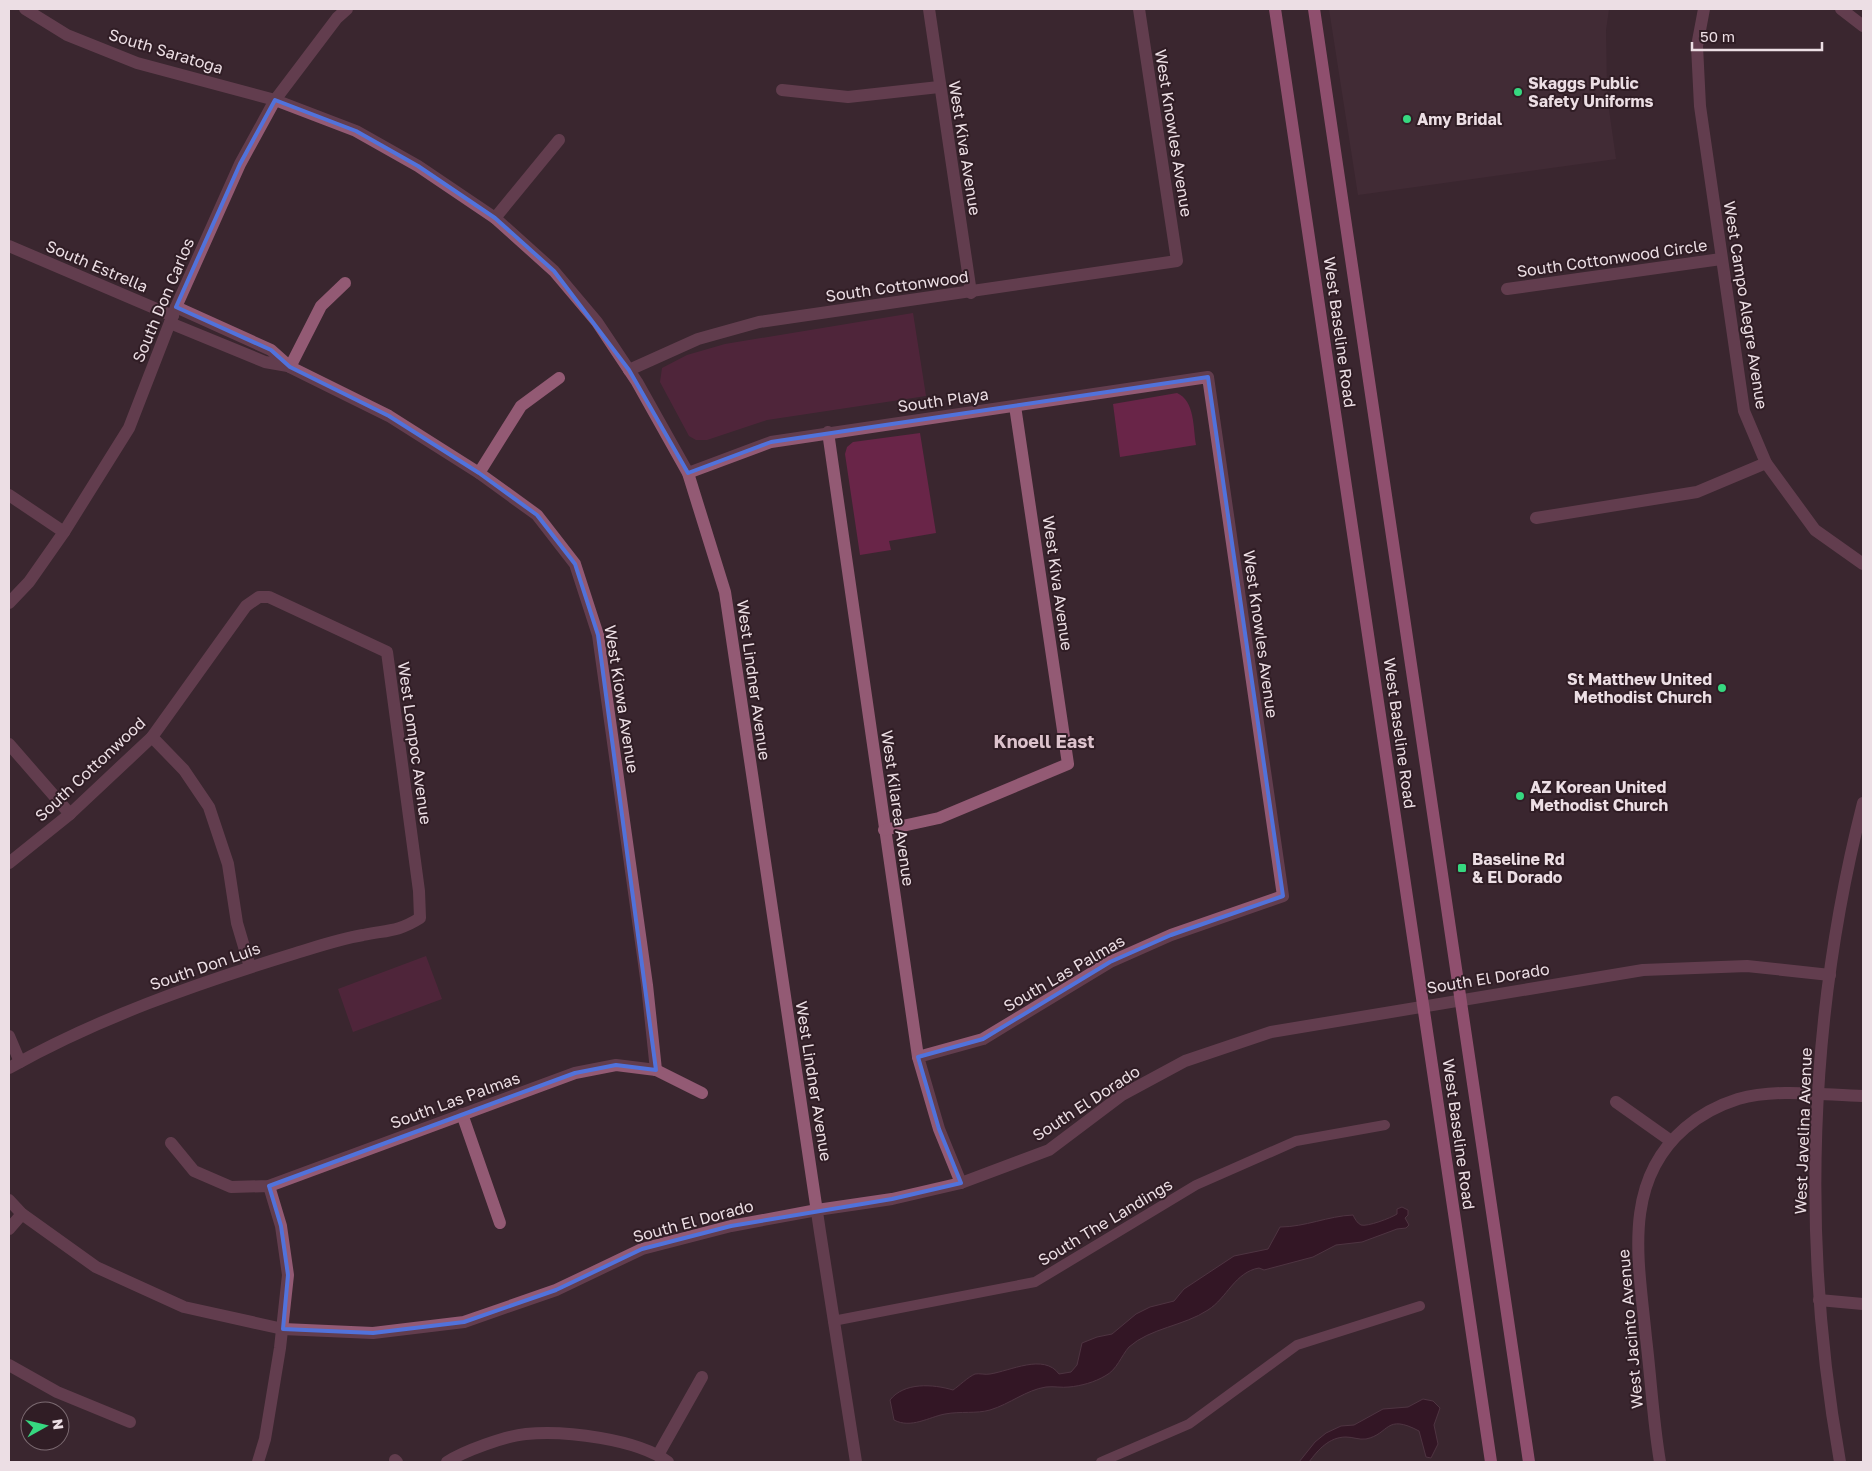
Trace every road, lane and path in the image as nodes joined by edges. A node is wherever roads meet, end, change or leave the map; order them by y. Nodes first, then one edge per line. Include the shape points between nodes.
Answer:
1 (25, 9) edge
2 (347, 9) edge
3 (929, 9) edge
4 (1139, 9) edge
5 (1275, 9) edge
6 (1314, 9) edge
7 (1704, 9) edge
8 (1841, 9) edge
9 (1863, 26) edge
10 (939, 87) junction
11 (782, 90) dead end
12 (276, 100) junction
13 (559, 140) dead end
14 (495, 218) junction
15 (9, 246) edge
16 (1721, 259) junction
17 (1177, 261) joint
18 (345, 284) dead end
19 (1507, 289) dead end
20 (971, 292) junction
21 (173, 315) junction
22 (290, 367) junction
23 (629, 370) junction
24 (1208, 377) joint
25 (559, 378) dead end
26 (1015, 406) junction
27 (828, 432) junction
28 (1766, 463) junction
29 (478, 473) junction
30 (688, 473) junction
31 (9, 495) edge
32 (1536, 518) dead end
33 (64, 532) junction
34 (1863, 564) edge
35 (259, 597) joint
36 (9, 603) edge
37 (152, 736) junction
38 (9, 744) edge
39 (1863, 803) edge
40 (70, 814) junction
41 (884, 830) junction
42 (9, 863) edge
43 (1283, 896) joint
44 (420, 918) joint
45 (250, 968) junction
46 (1830, 975) junction
47 (1460, 1000) junction
48 (1424, 1005) junction
49 (9, 1036) edge
50 (918, 1056) junction
51 (14, 1065) edge
52 (656, 1070) junction
53 (702, 1093) dead end
54 (1817, 1095) junction
55 (1863, 1096) edge
56 (1616, 1102) dead end
57 (462, 1114) junction
58 (1385, 1125) dead end
59 (1671, 1141) junction
60 (171, 1143) dead end
61 (961, 1183) junction
62 (269, 1186) junction
63 (9, 1200) edge
64 (816, 1210) junction
65 (22, 1214) junction
66 (500, 1223) dead end
67 (9, 1229) edge
68 (1819, 1300) junction
69 (1863, 1304) edge
70 (1420, 1306) dead end
71 (833, 1322) junction
72 (283, 1329) junction
73 (9, 1365) edge
74 (702, 1377) dead end
75 (130, 1422) dead end
76 (663, 1459) edge
77 (258, 1462) edge
78 (447, 1462) edge
79 (856, 1462) edge
80 (1100, 1462) edge
81 (1491, 1462) edge
82 (1529, 1462) edge
83 (1660, 1462) edge
84 (1840, 1462) edge

1 - 12 street, South Saratoga via 67,35 138,63
2 - 12 street, South Don Carlos
3 - 10 street, West Kiva Avenue
4 - 17 street, West Knowles Avenue
5 - 48 main road, West Baseline Road
6 - 47 main road, West Baseline Road
7 - 16 street, West Campo Alegre Avenue via 1697,46 1700,106
8 - 9 street
10 - 11 street via 848,97
10 - 20 street, West Kiva Avenue
12 - 14 street, West Lindner Avenue via 356,131 418,166
12 - 21 street, South Don Carlos via 240,164
13 - 14 street
14 - 23 street, West Lindner Avenue via 554,271 597,322
15 - 21 street, South Estrella
16 - 19 street, South Cottonwood Circle
16 - 28 street, West Campo Alegre Avenue via 1744,411
17 - 20 street, South Cottonwood
18 - 22 street via 321,306
20 - 23 street, South Cottonwood via 759,322 698,339
21 - 22 street, West Kiowa Avenue via 265,362
21 - 22 street, West Kiowa Avenue via 271,350
21 - 33 street, South Don Carlos via 129,428
22 - 29 street, West Kiowa Avenue via 389,416
23 - 30 street, West Lindner Avenue
24 - 26 street, South Playa
24 - 43 street, West Knowles Avenue
25 - 29 street via 521,406
26 - 27 street, South Playa
26 - 41 street, West Kiva Avenue via 1068,764 939,818
27 - 30 street, South Playa via 771,442
27 - 41 street, West Kilarea Avenue
28 - 32 street via 1697,492
28 - 34 street, West Campo Alegre Avenue via 1815,530
29 - 52 street, West Kiowa Avenue via 537,515 575,564 598,635
30 - 64 street, West Lindner Avenue via 725,592
31 - 33 street
33 - 36 street, South Don Carlos via 30,582
35 - 37 street, South Cottonwood via 246,606
35 - 44 street, West Lompoc Avenue via 270,597 387,652
37 - 40 street, South Cottonwood
37 - 45 street via 184,770 209,807 228,864 237,923
38 - 40 street
39 - 46 street, West Javelina Avenue
40 - 42 street, South Cottonwood
41 - 50 street, West Kilarea Avenue
43 - 50 street, South Las Palmas via 1171,935 1110,962 983,1039
44 - 45 street, South Don Luis via 404,928 361,935
45 - 51 street, South Don Luis via 134,1008
46 - 47 street, South El Dorado via 1747,966 1643,970
46 - 54 street, West Javelina Avenue
47 - 48 street, South El Dorado
47 - 82 main road, West Baseline Road
48 - 61 street, South El Dorado via 1271,1032 1185,1061 1122,1095 1049,1150
48 - 81 main road, West Baseline Road
49 - 51 street
50 - 61 street, West Kilarea Avenue via 939,1129
52 - 53 street
52 - 57 street, South Las Palmas via 616,1066 576,1073
54 - 55 street, West Jacinto Avenue
54 - 59 street, West Jacinto Avenue via 1774,1093 1738,1100 1698,1117
54 - 68 street, West Javelina Avenue
56 - 59 street
57 - 62 street, South Las Palmas
57 - 66 street
58 - 71 lane, South The Landings via 1296,1141 1196,1185 1035,1282
59 - 83 street, West Jacinto Avenue via 1649,1173 1640,1210 1638,1250
60 - 62 street, South Las Palmas via 194,1171 232,1187
61 - 64 street, South El Dorado via 892,1199
62 - 72 street via 281,1226 288,1275
63 - 65 street, South El Dorado
64 - 71 street, West Lindner Avenue
64 - 72 street, South El Dorado via 731,1226 642,1249 556,1290 464,1322 374,1333
65 - 67 street
65 - 72 street, South El Dorado via 96,1267 184,1307
68 - 69 street
68 - 84 street, West Javelina Avenue via 1830,1407
70 - 80 lane via 1297,1345 1189,1424
71 - 79 street, West Lindner Avenue
72 - 77 street via 265,1439
73 - 75 street via 57,1392
74 - 76 street
76 - 78 street via 597,1436 526,1434 461,1453

